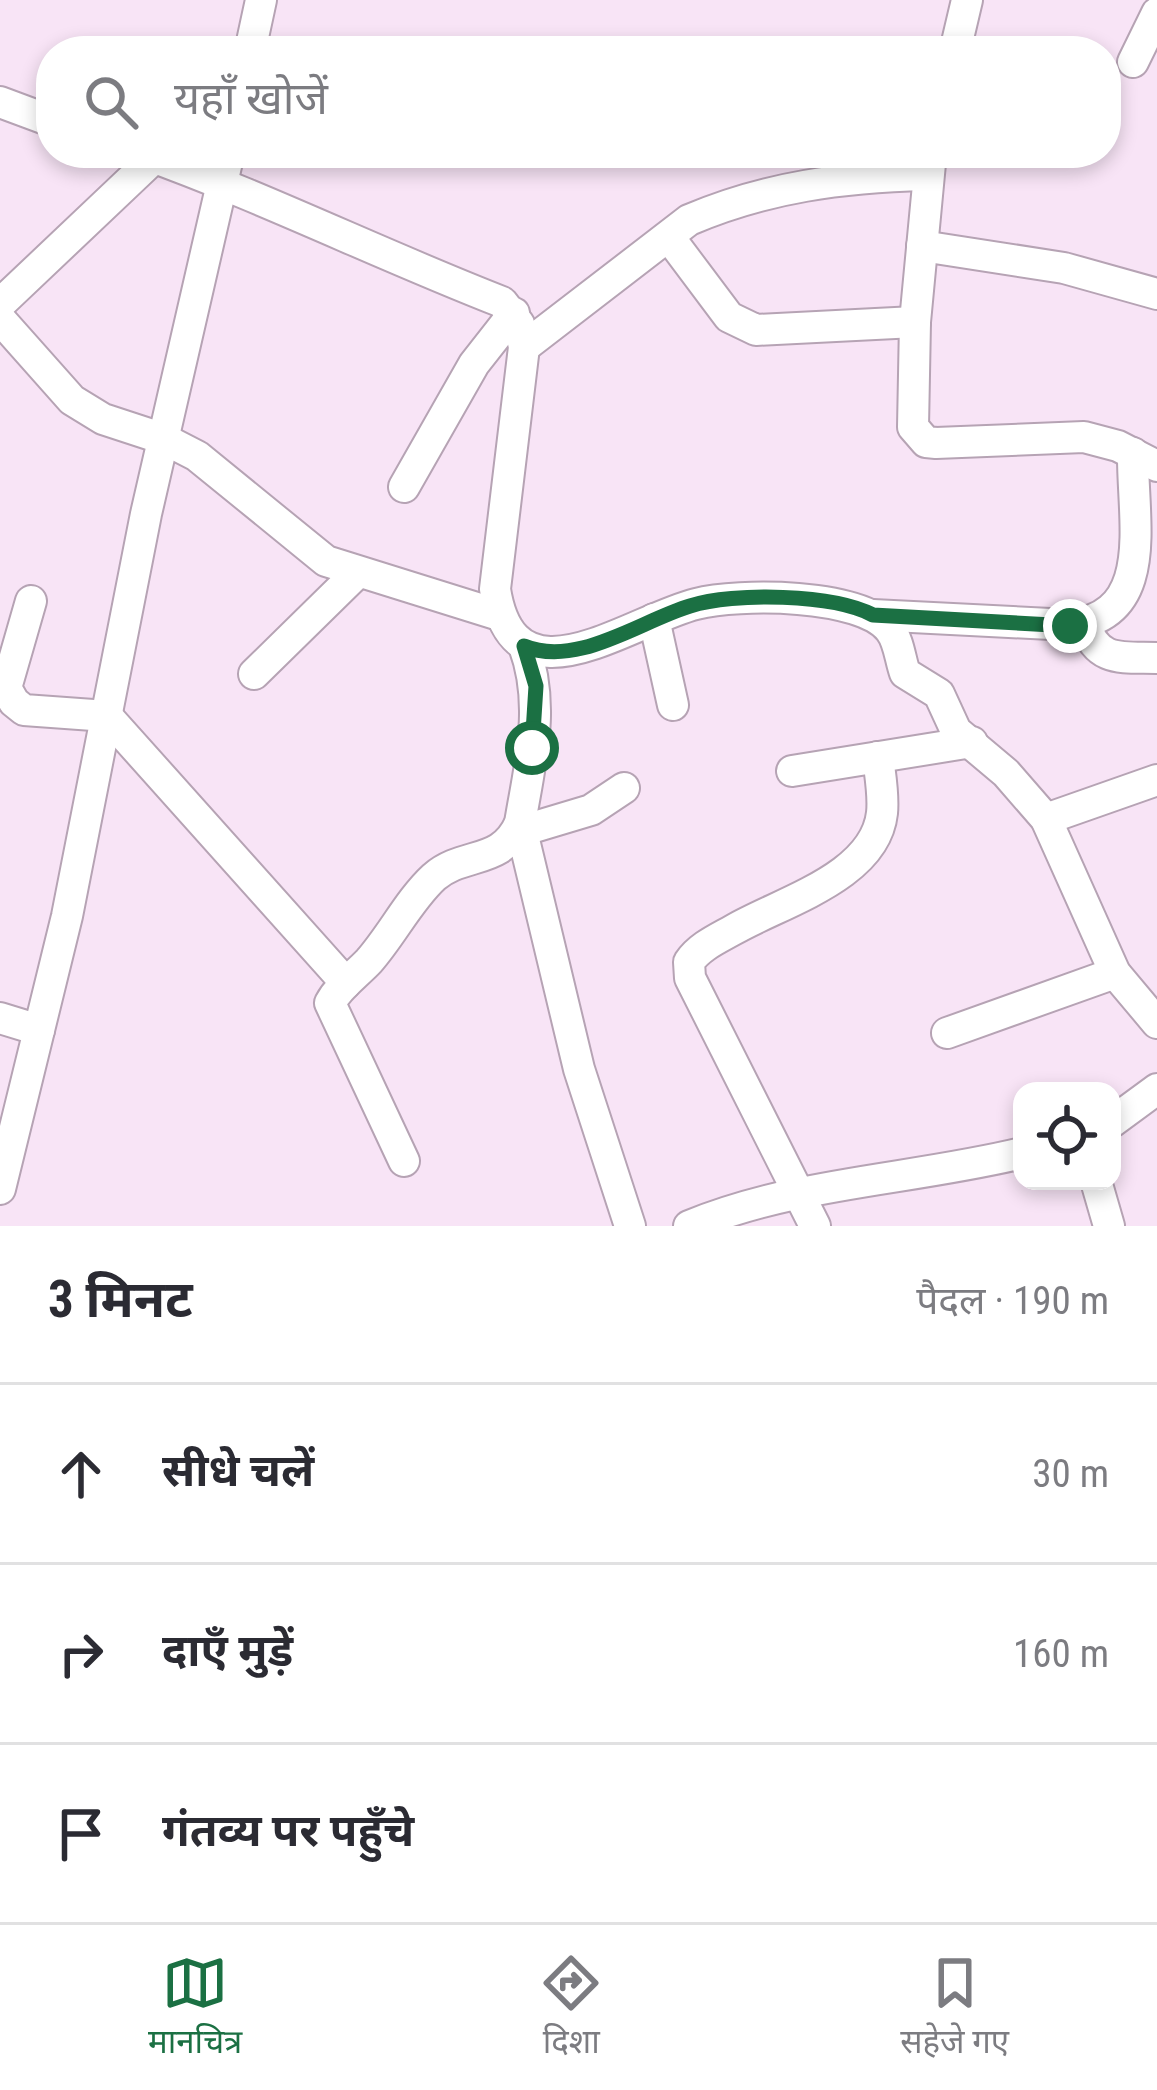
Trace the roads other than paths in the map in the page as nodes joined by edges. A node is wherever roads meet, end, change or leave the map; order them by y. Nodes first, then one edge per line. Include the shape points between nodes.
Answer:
1 (261, 0) edge
2 (967, 0) edge
3 (1157, 13) edge
4 (253, 36) edge
5 (959, 36) edge
6 (1133, 62) dead end
7 (25, 111) edge
8 (0, 135) edge
9 (135, 168) edge
10 (226, 168) edge
11 (903, 168) edge
12 (929, 168) edge
13 (669, 237) junction
14 (922, 246) junction
15 (1157, 294) edge
16 (0, 304) edge
17 (514, 313) junction
18 (0, 319) edge
19 (915, 322) junction
20 (524, 347) junction
21 (164, 439) junction
22 (1145, 460) edge
23 (404, 487) dead end
24 (358, 572) junction
25 (31, 601) dead end
26 (500, 615) junction
27 (873, 615) junction
28 (654, 620) junction
29 (1085, 624) junction
30 (524, 646) junction
31 (1157, 658) edge
32 (254, 674) dead end
33 (673, 705) dead end
34 (107, 716) junction
35 (972, 742) junction
36 (878, 758) junction
37 (792, 771) dead end
38 (1157, 780) edge
39 (624, 788) dead end
40 (1046, 819) junction
41 (520, 827) junction
42 (1115, 973) junction
43 (346, 983) junction
44 (0, 1018) edge
45 (1157, 1023) edge
46 (39, 1030) junction
47 (947, 1033) dead end
48 (1157, 1089) edge
49 (1121, 1115) edge
50 (1013, 1155) edge
51 (404, 1161) dead end
52 (0, 1189) edge
53 (1099, 1190) edge
54 (798, 1192) junction
55 (630, 1226) edge
56 (689, 1226) edge
57 (815, 1226) edge
58 (1109, 1226) edge

1 - 4 street
2 - 5 street
3 - 6 street
7 - 8 street
9 - 16 street
10 - 17 street via 384,256
10 - 21 street
11 - 13 street via 779,190 705,213
12 - 14 street
13 - 19 street via 729,316 756,331
13 - 20 street
14 - 15 street via 1064,268
14 - 19 street
17 - 20 street
17 - 23 street via 474,364
18 - 21 street via 72,400
19 - 22 street via 910,417 926,442 1066,436
20 - 26 street via 495,589
21 - 24 street via 231,481 308,550
21 - 34 street
22 - 29 street via 1131,586 1107,616
24 - 26 street
24 - 32 street
25 - 34 street via 6,688 14,703
26 - 30 street
27 - 28 street via 839,604 731,600
27 - 29 street
27 - 35 street via 894,635 905,673 939,694 956,730
28 - 30 street via 557,653
28 - 33 street
29 - 31 street via 1102,651
30 - 41 street via 537,706
34 - 43 street
34 - 46 street
35 - 36 street
35 - 40 street
36 - 37 street
36 - 54 street via 882,819 872,844 821,886 706,945 689,962
38 - 40 street
39 - 41 street via 552,825
40 - 42 street
41 - 43 street via 507,845 431,880
41 - 55 street via 579,1069
42 - 45 street
42 - 47 street
43 - 51 street via 331,1007
44 - 46 street
46 - 52 street
48 - 49 street
50 - 54 street
53 - 58 street
54 - 56 street
54 - 57 street

